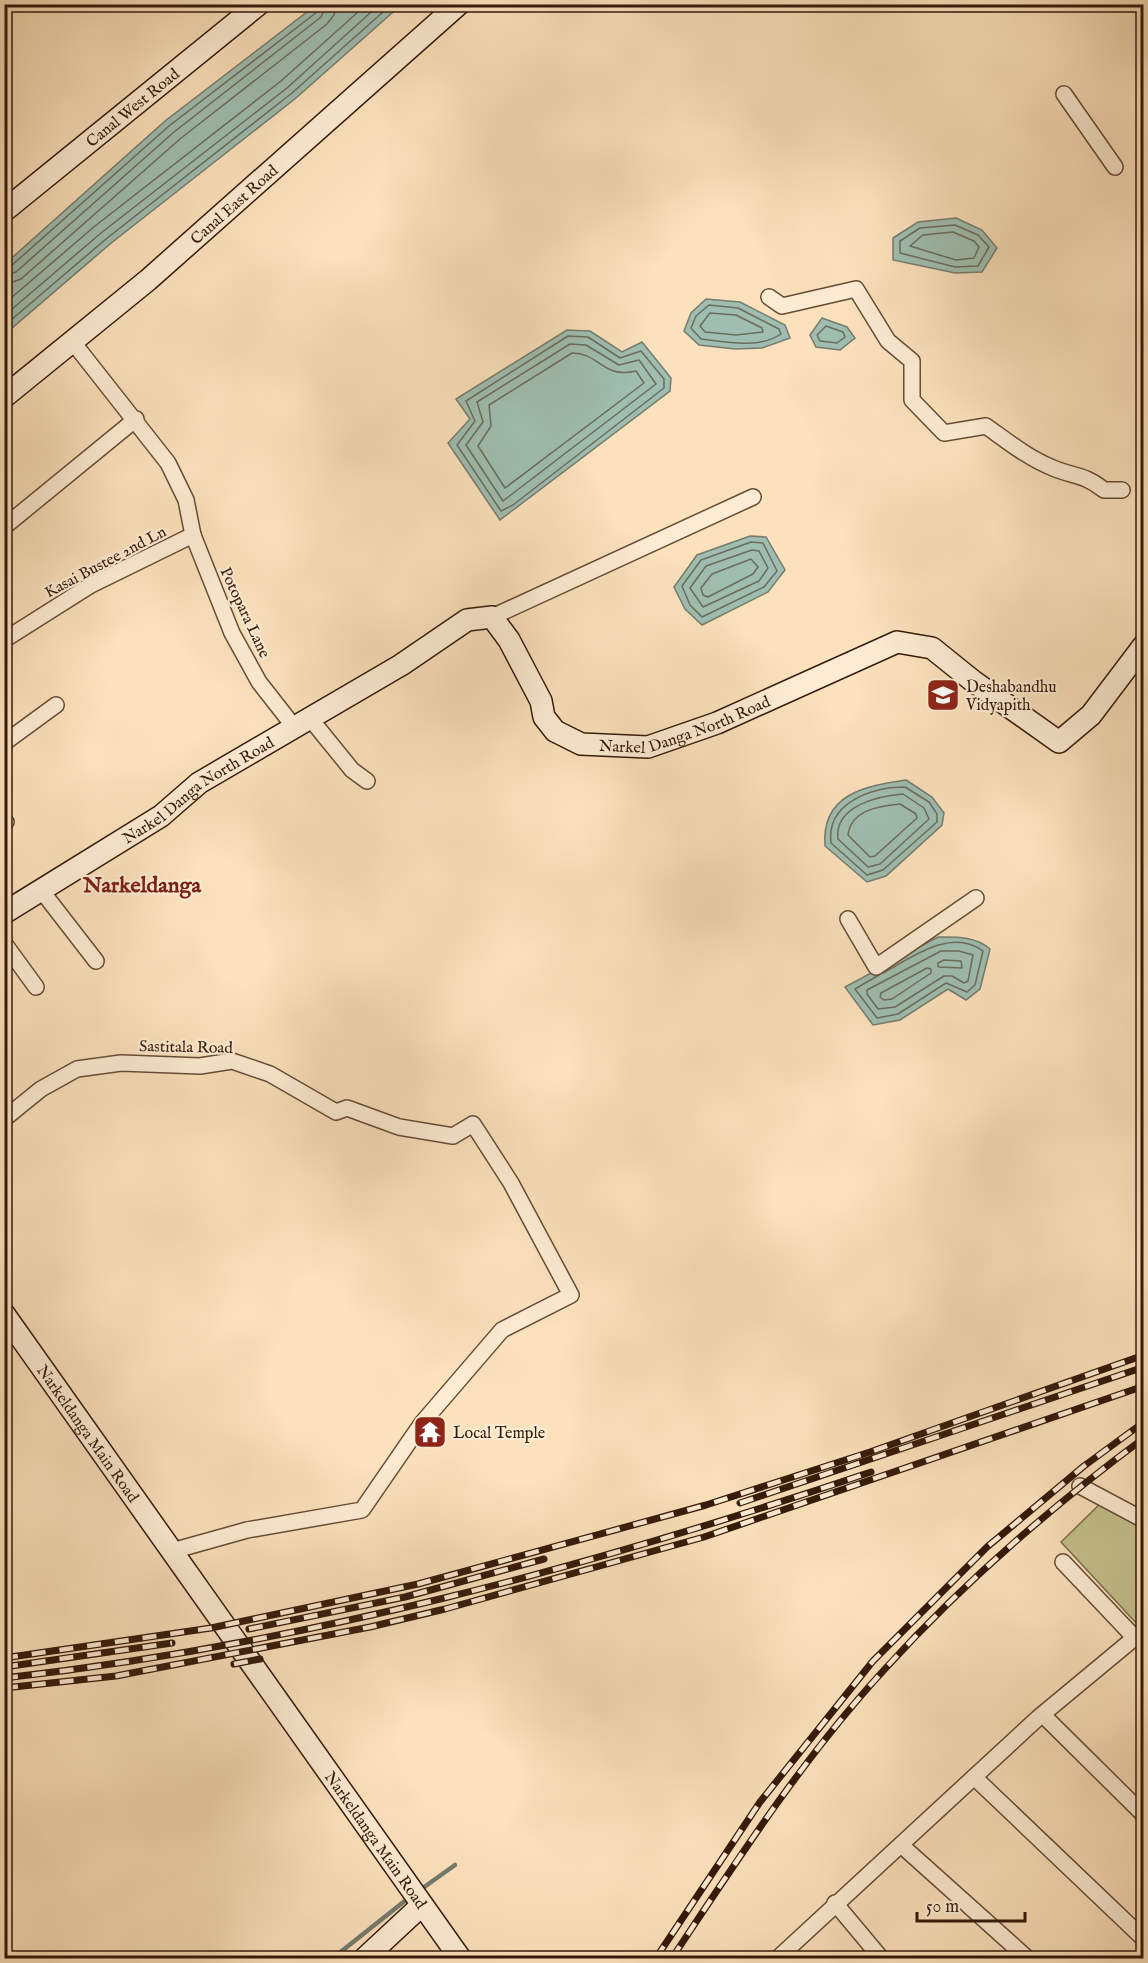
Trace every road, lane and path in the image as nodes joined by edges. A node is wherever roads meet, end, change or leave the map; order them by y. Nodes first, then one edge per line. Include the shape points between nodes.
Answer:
1 (260, 4) edge
2 (459, 4) edge
3 (1065, 94) dead end
4 (1115, 167) dead end
5 (4, 211) edge
6 (769, 297) dead end
7 (72, 341) junction
8 (4, 397) edge
9 (136, 419) junction
10 (1122, 490) dead end
11 (753, 497) dead end
12 (4, 527) edge
13 (193, 535) junction
14 (492, 617) junction
15 (4, 639) edge
16 (1143, 645) edge
17 (56, 705) dead end
18 (302, 723) junction
19 (4, 743) edge
20 (367, 781) dead end
21 (40, 890) junction
22 (976, 898) dead end
23 (4, 913) edge
24 (848, 919) dead end
25 (4, 943) edge
26 (96, 961) dead end
27 (36, 987) dead end
28 (4, 1119) edge
29 (4, 1314) edge
30 (1080, 1486) dead end
31 (1143, 1520) edge
32 (172, 1551) junction
33 (1064, 1562) dead end
34 (1139, 1634) edge
35 (1044, 1716) junction
36 (974, 1777) junction
37 (1143, 1815) edge
38 (901, 1845) junction
39 (835, 1904) junction
40 (423, 1905) junction
41 (1143, 1939) edge
42 (365, 1959) edge
43 (460, 1959) edge
44 (778, 1959) edge
45 (881, 1959) edge
46 (1027, 1959) edge

1 - 5 main road, Canal West Road
2 - 7 main road, Canal East Road via 148,280
3 - 4 street
6 - 10 street via 782,306 856,288 888,341 912,361 912,400 944,432 986,426 1027,455 1088,477 1104,490
7 - 8 main road, Canal East Road
7 - 9 street
9 - 12 street
9 - 13 street, Potopara Lane via 168,463 186,500
11 - 14 street
13 - 15 street, Kasai Bustee 2nd Ln via 91,585
13 - 18 street, Potopara Lane via 232,633 260,682
14 - 16 main road, Narkel Danga North Road via 509,640 541,701 544,717 555,731 581,744 648,747 717,723 897,642 932,648 1059,742 1091,715
14 - 18 main road, Narkel Danga North Road via 467,620 401,665
17 - 19 street
18 - 20 street, Potopara Lane
18 - 21 main road, Narkel Danga North Road via 199,783 161,816
21 - 23 main road, Narkel Danga North Road
21 - 26 street
22 - 24 street via 876,967
25 - 27 street
28 - 32 street, Sastitala Road via 41,1089 77,1069 121,1063 200,1066 232,1061 270,1074 336,1112 346,1108 399,1127 453,1136 473,1124 512,1183 571,1295 502,1330 422,1423 362,1510 247,1530
29 - 32 main road, Narkeldanga Main Road
30 - 31 street
32 - 40 main road, Narkeldanga Main Road
33 - 34 street
34 - 35 street
35 - 36 street
35 - 37 street
36 - 38 street
36 - 41 street
38 - 39 street
38 - 46 street
39 - 44 street
39 - 45 street
40 - 42 main road
40 - 43 main road, Narkeldanga Main Road

